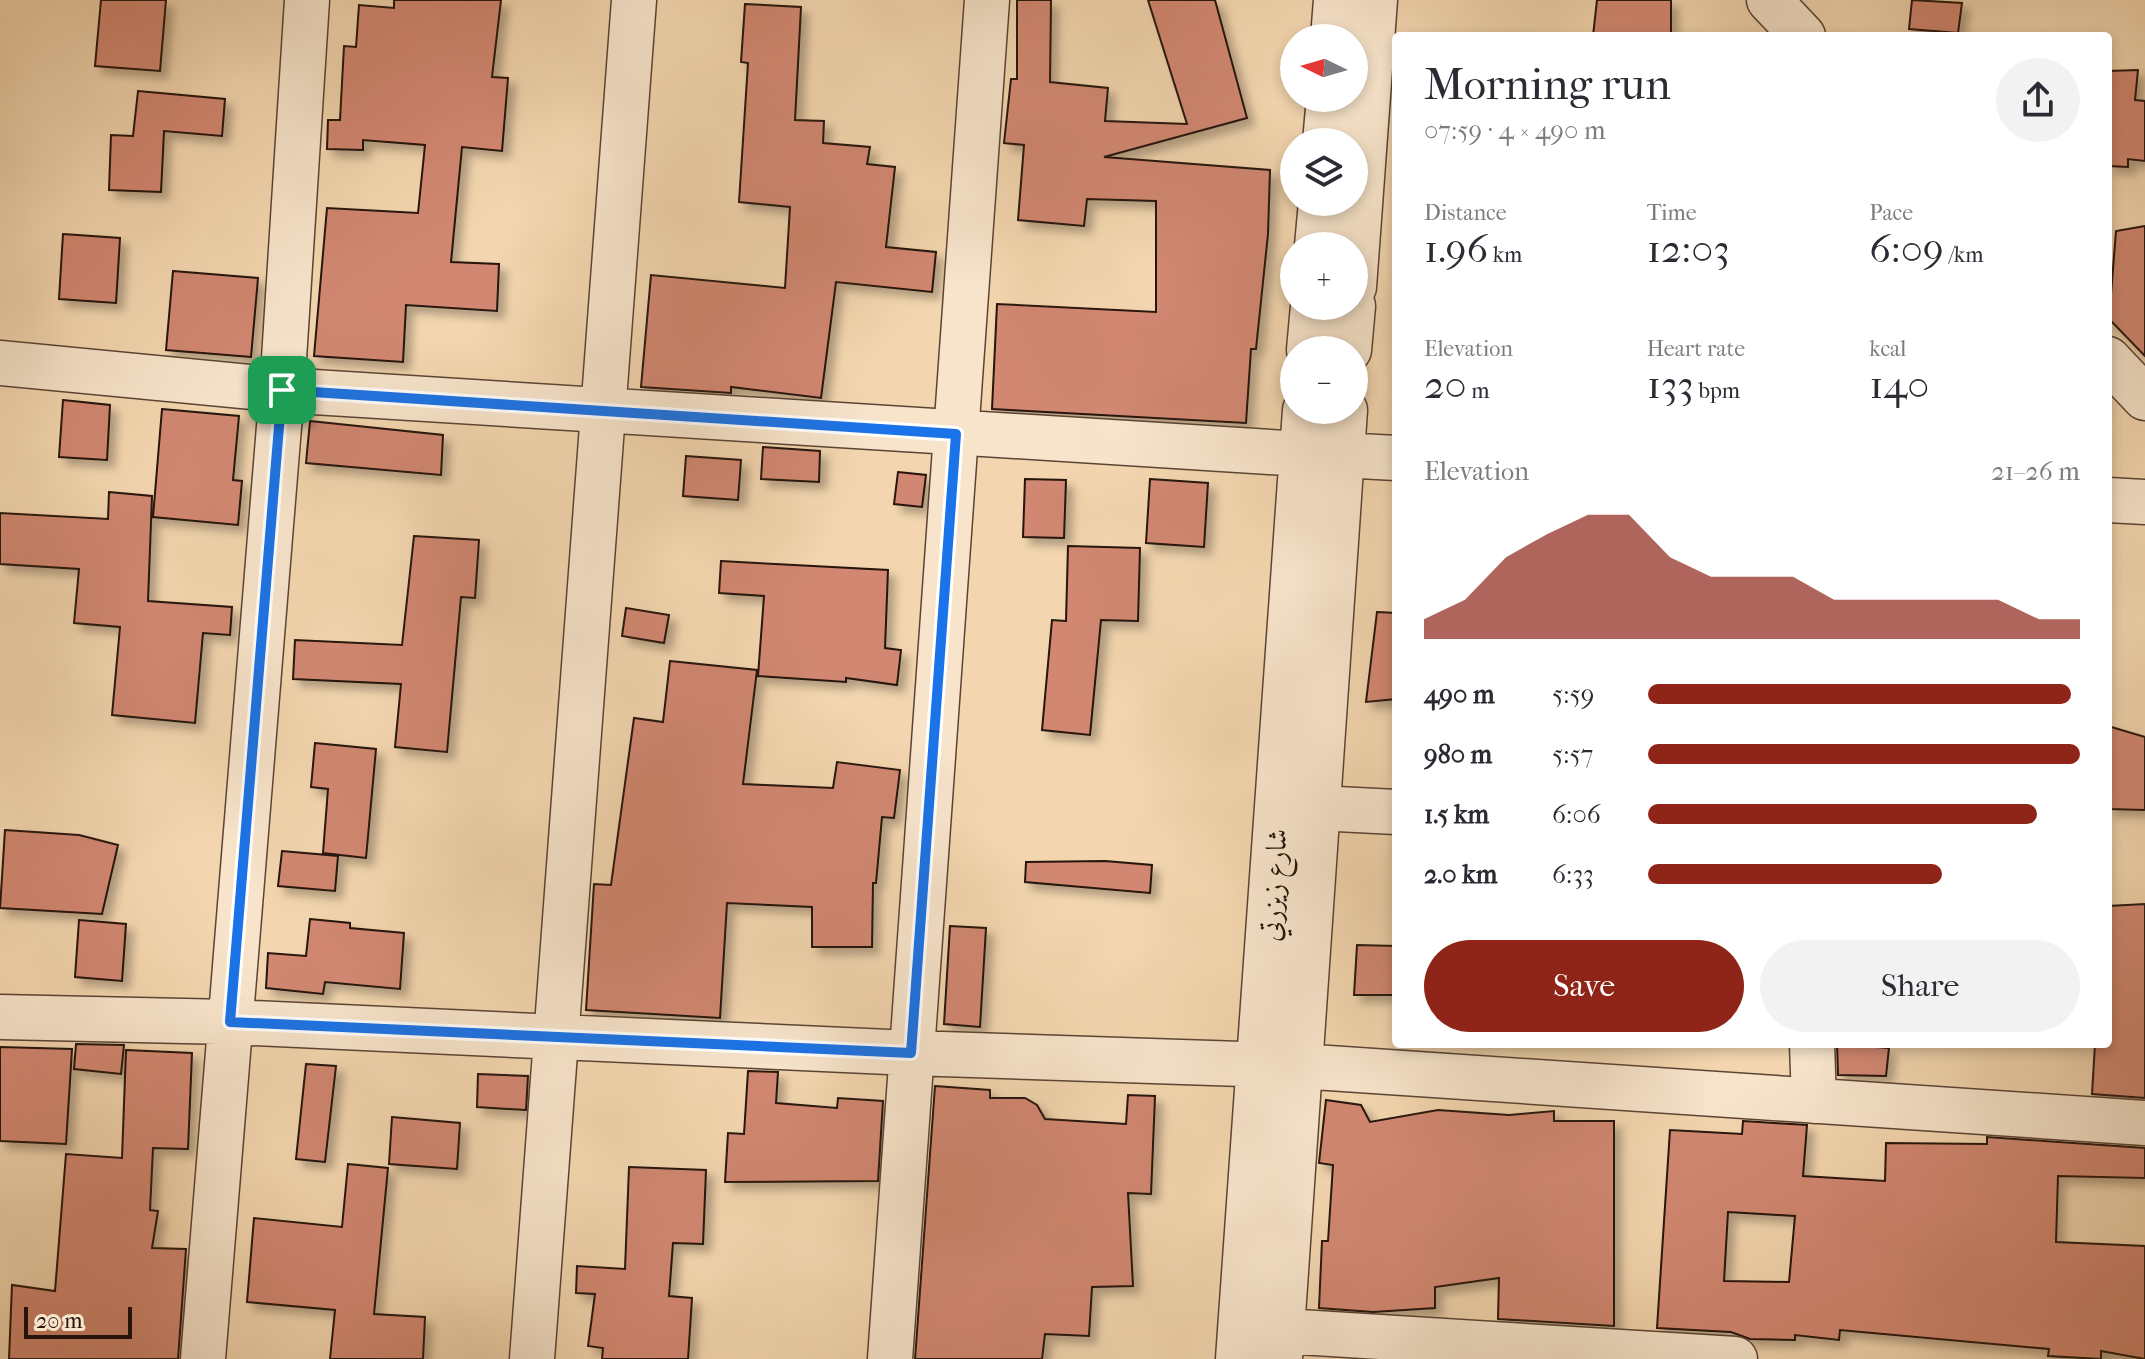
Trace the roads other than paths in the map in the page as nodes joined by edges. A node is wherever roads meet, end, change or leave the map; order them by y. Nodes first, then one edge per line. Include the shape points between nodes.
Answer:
1 (307, 0) edge
2 (634, 0) edge
3 (987, 0) edge
4 (1336, 0) edge
5 (1375, 0) edge
6 (1769, 0) edge
7 (1334, 24) edge
8 (1799, 32) edge
9 (1358, 232) edge
10 (0, 363) edge
11 (2112, 363) edge
12 (282, 390) junction
13 (2145, 398) edge
14 (605, 411) junction
15 (957, 422) junction
16 (1310, 424) edge
17 (1338, 424) edge
18 (1322, 454) junction
19 (1392, 458) edge
20 (2112, 500) edge
21 (2145, 502) edge
22 (1317, 808) junction
23 (1392, 812) edge
24 (0, 1017) edge
25 (230, 1022) junction
26 (556, 1035) junction
27 (1812, 1048) edge
28 (911, 1053) junction
29 (1280, 1066) junction
30 (1814, 1101) junction
31 (2145, 1123) edge
32 (1282, 1345) edge
33 (203, 1359) edge
34 (532, 1359) edge
35 (890, 1359) edge
36 (1238, 1359) edge
37 (1735, 1359) edge

1 - 12 street
2 - 14 street
3 - 15 street
4 - 7 street
5 - 9 street
6 - 8 street
10 - 12 street
11 - 13 street
12 - 14 street
12 - 25 street
14 - 15 street
14 - 26 street
15 - 18 street
15 - 28 street
16 - 18 street, شارع زيزرتي
17 - 18 street, شارع زيزرتي
18 - 19 street
18 - 22 street, شارع زيزرتي
18 - 29 street, شارع زيزرتي
20 - 21 street
22 - 23 street
22 - 29 street, شارع زيزرتي
24 - 25 street
25 - 26 street
25 - 33 street
26 - 28 street
26 - 34 street
27 - 30 street
28 - 29 street
28 - 35 street
29 - 30 street
29 - 32 street, شارع زيزرتي
29 - 36 street, شارع زيزرتي
30 - 31 street
32 - 37 street

